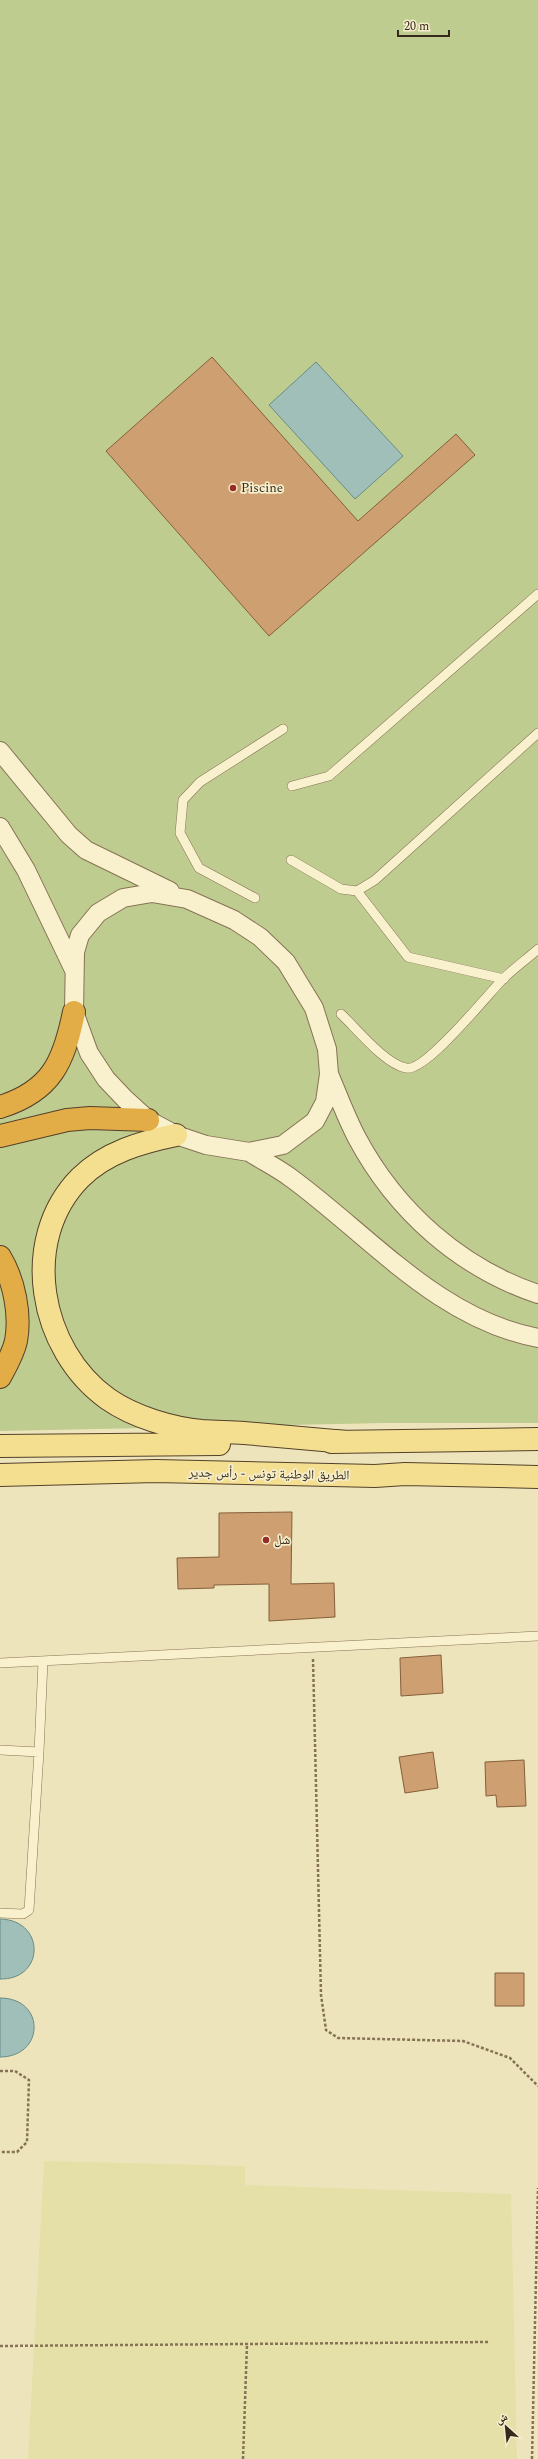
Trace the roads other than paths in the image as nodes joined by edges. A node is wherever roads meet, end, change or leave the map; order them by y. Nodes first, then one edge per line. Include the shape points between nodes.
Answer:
1 (538, 594) edge
2 (283, 729) dead end
3 (538, 732) edge
4 (0, 751) edge
5 (292, 786) dead end
6 (0, 827) edge
7 (291, 860) dead end
8 (357, 891) junction
9 (255, 898) dead end
10 (187, 899) junction
11 (538, 949) edge
12 (74, 971) junction
13 (504, 979) junction
14 (74, 1012) junction
15 (341, 1014) dead end
16 (329, 1074) junction
17 (0, 1107) edge
18 (148, 1120) junction
19 (176, 1135) junction
20 (0, 1136) edge
21 (249, 1152) junction
22 (0, 1257) edge
23 (538, 1294) edge
24 (538, 1338) edge
25 (0, 1377) edge
26 (538, 1439) edge
27 (346, 1442) junction
28 (0, 1446) edge
29 (54, 1472) junction
30 (0, 1475) edge
31 (538, 1477) edge
32 (0, 1486) edge
33 (538, 1636) edge
34 (43, 1661) junction
35 (0, 1663) edge
36 (0, 1750) edge
37 (39, 1752) junction
38 (0, 1913) edge

1 - 5 lane via 329,776
2 - 9 lane via 200,782 183,800 180,833 199,868
3 - 8 lane via 375,880
4 - 10 street via 69,835 86,850
6 - 12 street via 26,870
7 - 8 lane via 341,889
8 - 13 lane via 408,957
10 - 12 street via 152,893 123,898 98,913 80,935 75,952
10 - 16 street via 234,920 260,937 286,962 314,1008 327,1049
11 - 13 lane
12 - 14 street
13 - 15 lane via 438,1050 420,1065 408,1069 393,1064
14 - 17 highway via 67,1046 58,1067 32,1092
14 - 18 street via 89,1054 106,1079
16 - 21 street via 325,1102 315,1121 283,1145
16 - 23 street via 357,1138 390,1189 425,1226 441,1242 473,1264 511,1285
18 - 19 street
18 - 20 highway via 67,1120
19 - 21 street via 206,1145
19 - 27 main road via 136,1144 92,1168 81,1178 58,1210 49,1230 44,1253 43,1277 53,1325 63,1346 89,1381 108,1398 145,1417 201,1431
21 - 24 street via 290,1177 438,1296 489,1323
22 - 25 highway via 12,1285 17,1326 16,1341
26 - 27 main road
27 - 28 main road
29 - 30 main road, الطريق الوطنية تونس - رأس جدير
29 - 31 main road, الطريق الوطنية تونس - رأس جدير via 156,1471
29 - 32 main road
33 - 34 lane
34 - 35 lane
34 - 37 lane
36 - 37 lane
37 - 38 lane via 28,1910 23,1914

